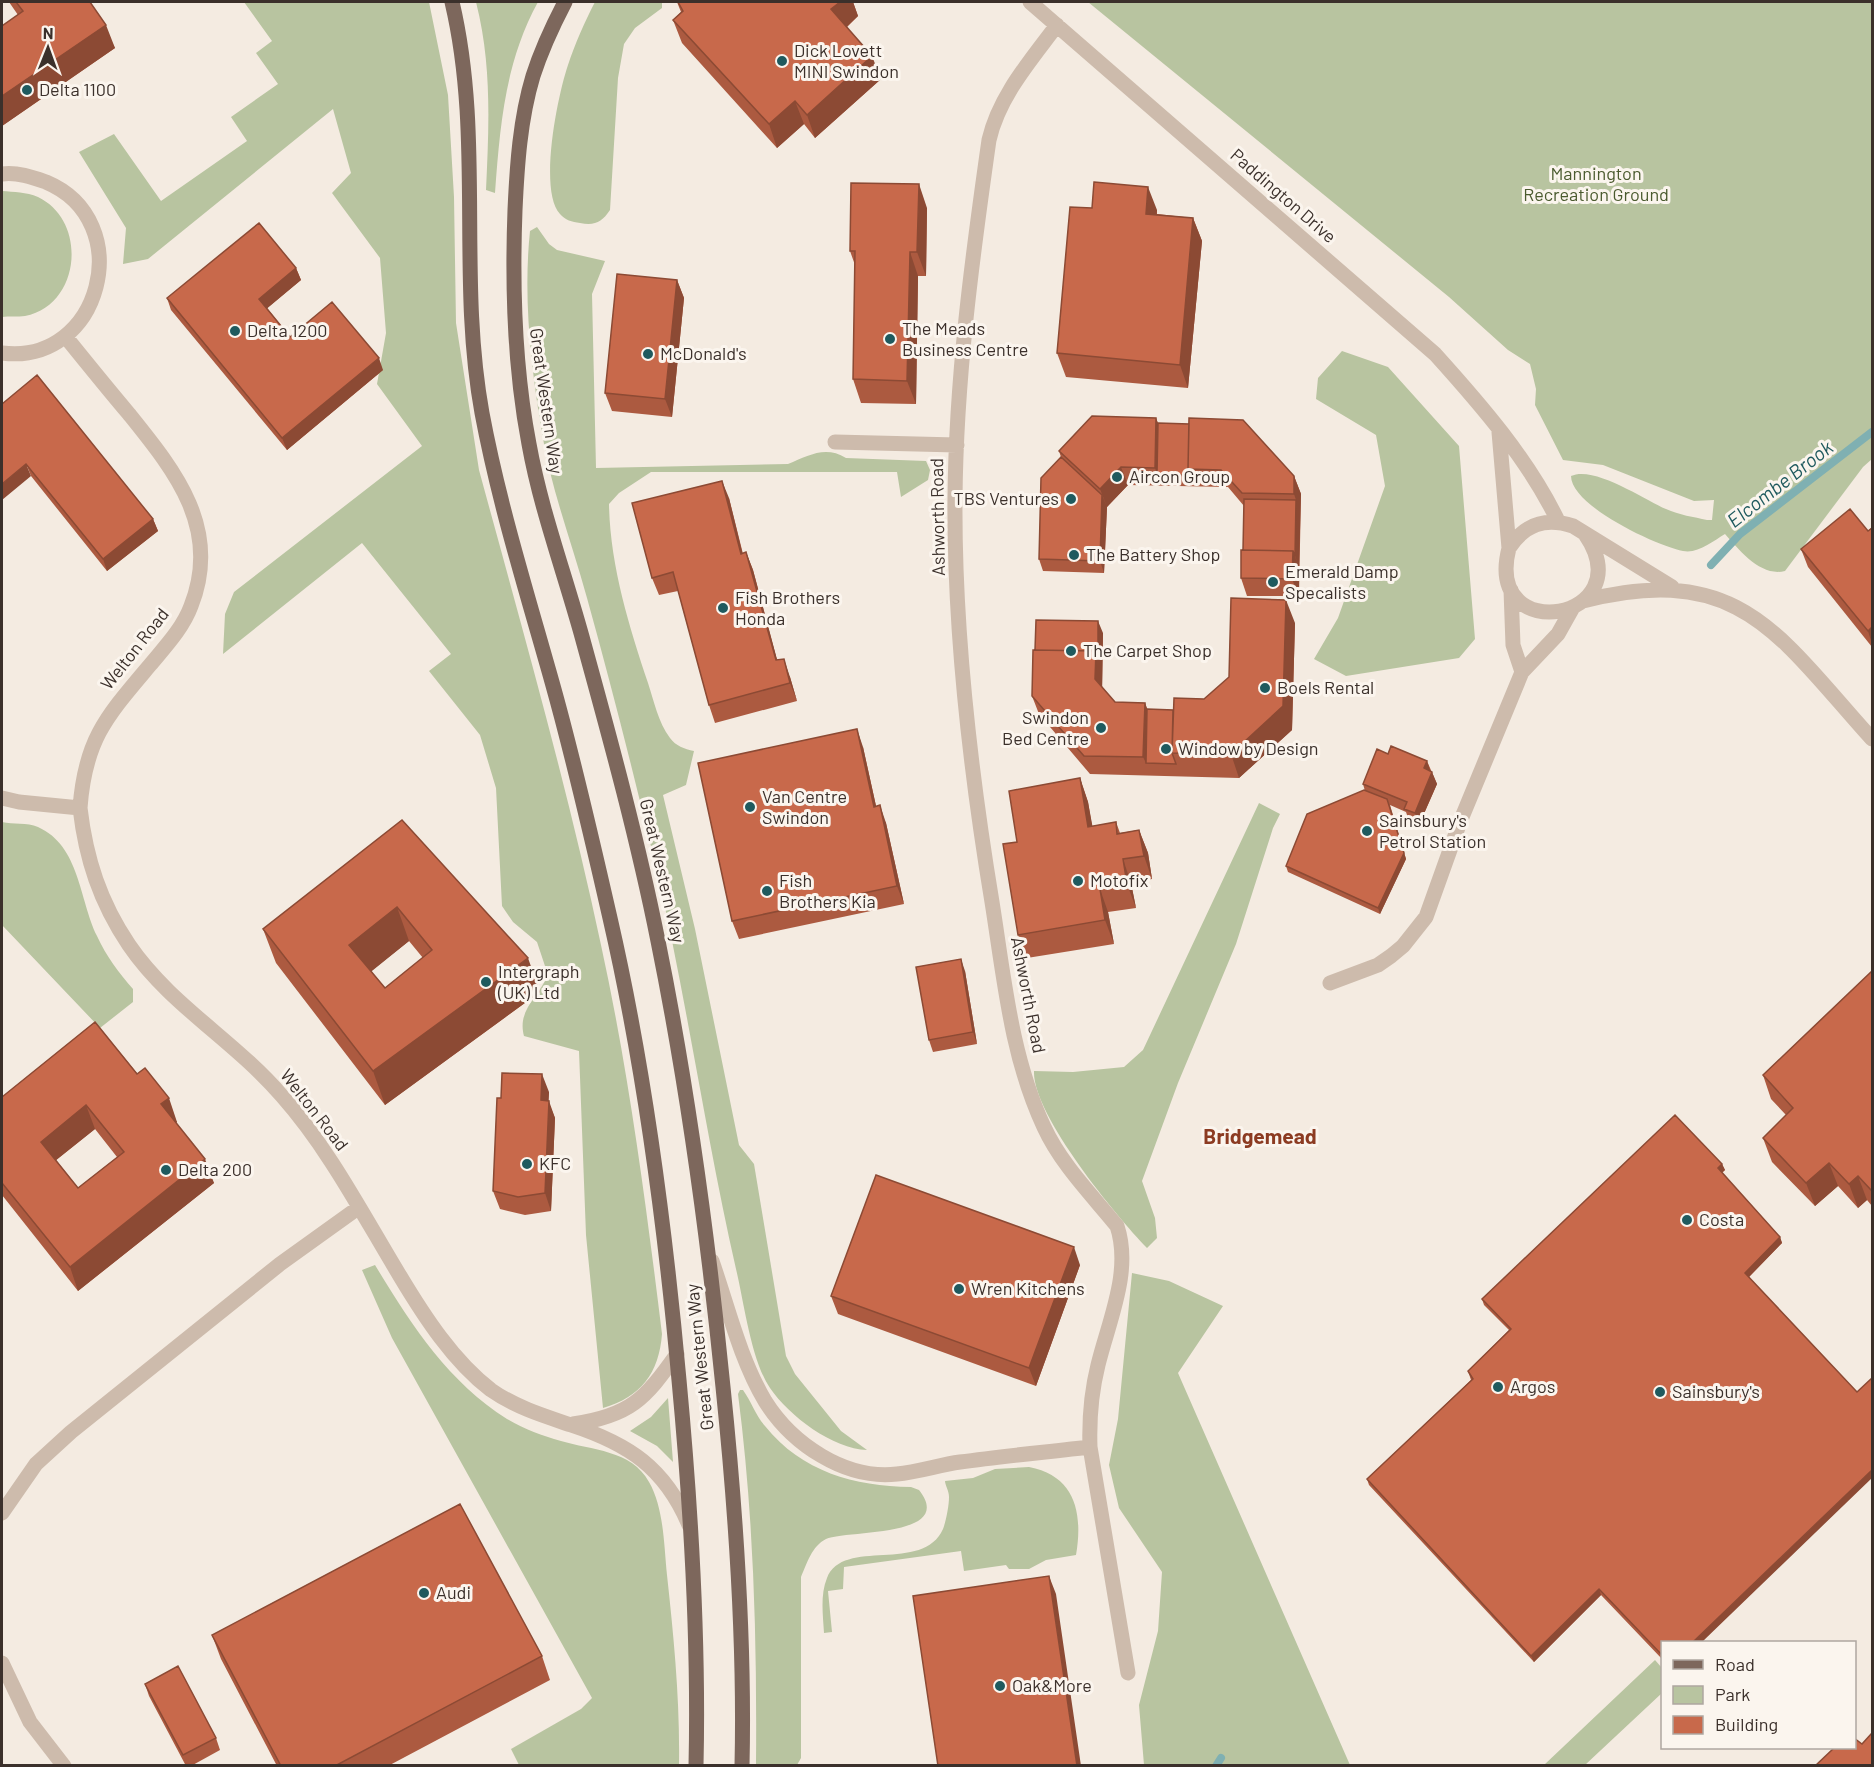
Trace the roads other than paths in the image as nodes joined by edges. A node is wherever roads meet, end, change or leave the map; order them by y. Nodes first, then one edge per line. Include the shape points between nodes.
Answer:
1 (452, 2) edge
2 (565, 2) edge
3 (1030, 2) edge
4 (1057, 25) junction
5 (2, 174) edge
6 (65, 336) junction
7 (2, 353) edge
8 (1499, 432) junction
9 (835, 442) dead end
10 (957, 445) junction
11 (1558, 521) junction
12 (1585, 534) junction
13 (1509, 548) junction
14 (1674, 588) junction
15 (1511, 590) junction
16 (1578, 604) junction
17 (1522, 672) junction
18 (1872, 739) edge
19 (2, 798) edge
20 (80, 808) junction
21 (1330, 983) dead end
22 (358, 1208) junction
23 (708, 1248) junction
24 (677, 1354) junction
25 (570, 1425) junction
26 (1090, 1447) junction
27 (2, 1513) edge
28 (692, 1531) junction
29 (2, 1663) edge
30 (1128, 1673) dead end
31 (64, 1766) edge
32 (696, 1766) edge
33 (742, 1766) edge

1 - 24 main road, Great Western Way via 468,102 470,291 482,409 499,489 566,734 624,980 653,1152
2 - 23 main road, Great Western Way via 533,77 521,141 513,279 518,370 538,486 603,714 658,939 699,1173
3 - 4 street, Paddington Drive
4 - 8 street, Paddington Drive via 1435,354
4 - 10 street, Ashworth Road via 1011,88 993,124 969,274
5 - 6 street via 32,176 58,187 80,206 95,231 101,260 97,288 85,315
6 - 7 street via 40,350
6 - 20 street, Welton Road via 181,482 190,501 200,554 197,591 178,631 108,715 92,747
8 - 11 street, Paddington Drive via 1531,471
8 - 13 street
9 - 10 street
10 - 26 street, Ashworth Road via 956,523 964,695 974,795 1008,1004 1023,1071 1044,1127 1062,1160 1117,1226 1122,1239 1119,1285 1090,1404
11 - 12 street
11 - 13 street via 1529,526
12 - 14 street
12 - 16 street via 1598,561 1597,576
13 - 15 street via 1505,563
14 - 16 street via 1619,592
14 - 18 street via 1716,597 1776,633
15 - 16 street via 1531,609 1558,613
15 - 17 street via 1513,645
16 - 17 street via 1558,634
17 - 21 street via 1460,822 1426,917 1391,956
19 - 20 street
20 - 22 street, Welton Road via 90,868 101,897 129,945 180,1003 281,1094
22 - 25 street, Welton Road via 431,1324 472,1372 514,1403
22 - 27 street via 280,1264 71,1432 36,1464
23 - 26 street via 747,1364 766,1402 783,1424 835,1463 866,1474 897,1474 959,1462
23 - 33 main road, Great Western Way via 734,1502
24 - 25 street via 646,1395 627,1410
24 - 28 main road, Great Western Way
25 - 28 street, Welton Road via 611,1440 642,1458 669,1486
26 - 30 street, Ashworth Road
28 - 32 main road, Great Western Way
29 - 31 street via 30,1722

